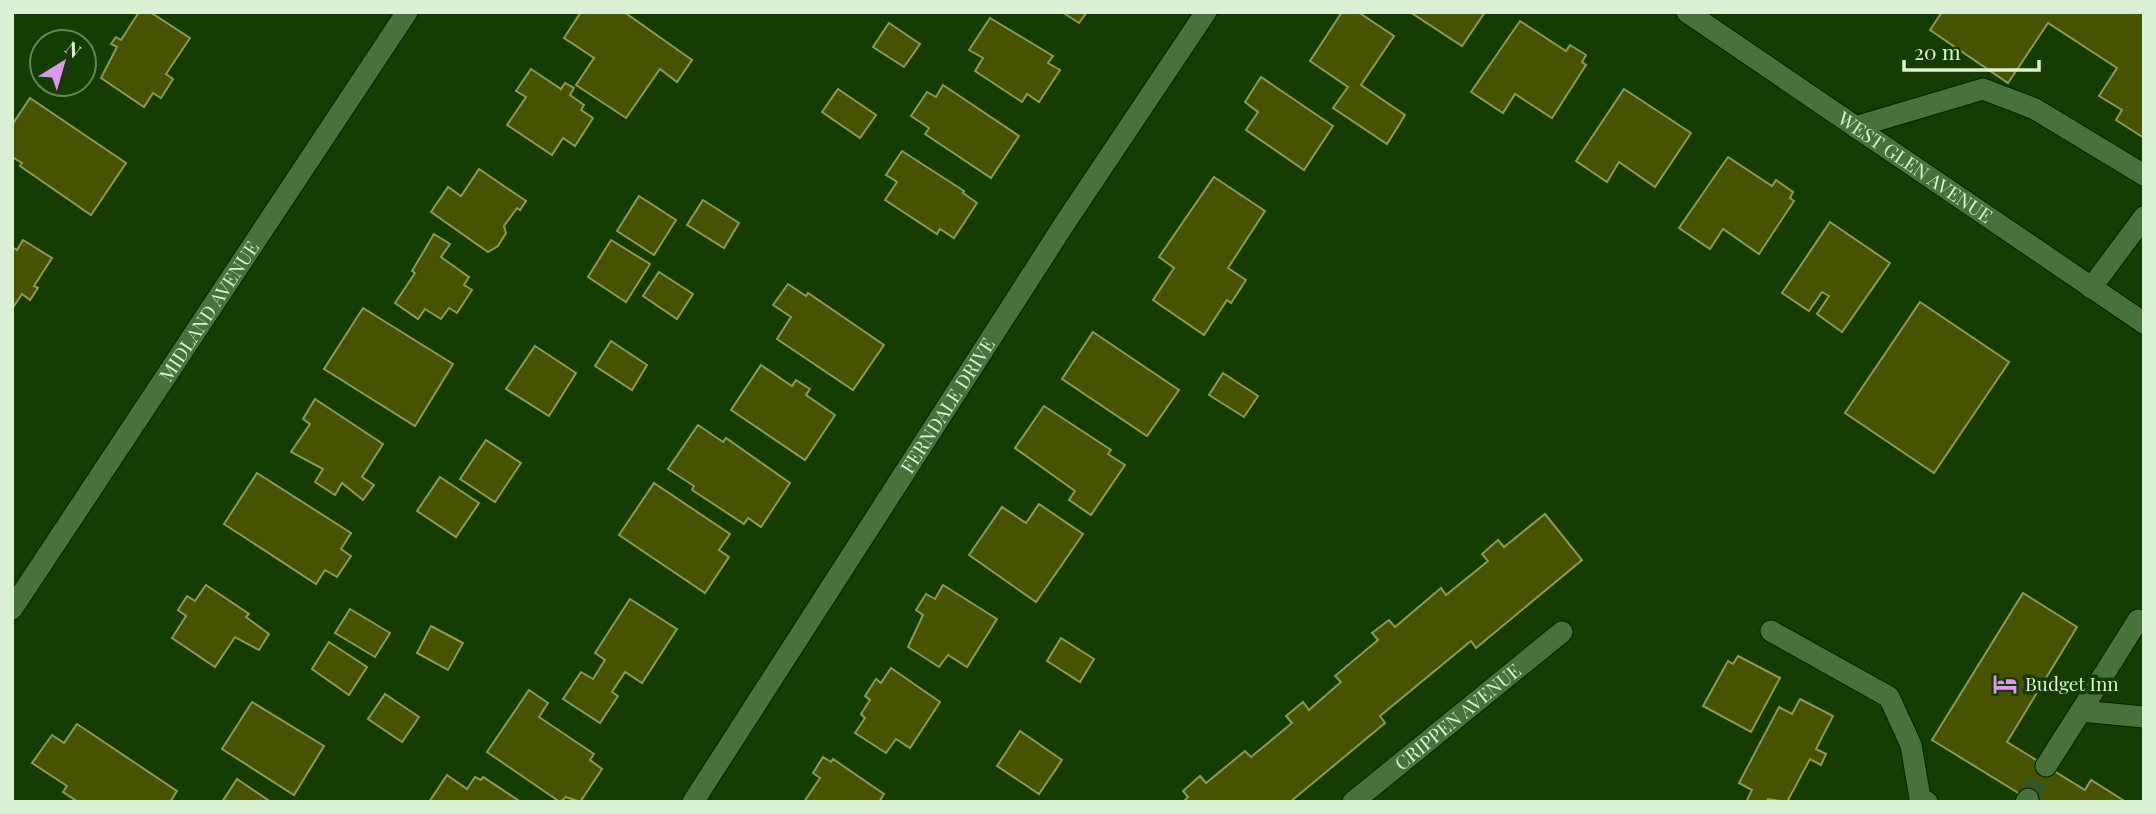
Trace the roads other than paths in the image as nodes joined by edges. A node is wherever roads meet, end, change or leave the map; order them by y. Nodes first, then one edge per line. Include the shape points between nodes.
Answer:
1 (407, 12) edge
2 (1206, 12) edge
3 (1687, 12) edge
4 (1855, 127) junction
5 (2144, 175) edge
6 (2144, 217) edge
7 (2091, 288) junction
8 (2144, 323) edge
9 (12, 609) edge
10 (2138, 620) dead end
11 (1562, 632) dead end
12 (1771, 632) dead end
13 (2081, 711) junction
14 (2144, 716) edge
15 (2046, 766) tunnel mouth
16 (693, 802) edge
17 (1353, 802) edge
18 (1927, 802) edge

1 - 9 street, MIDLAND AVENUE
2 - 16 street, FERNDALE DRIVE
3 - 4 street, WEST GLEN AVENUE
4 - 5 street via 1983,89 2035,109
4 - 7 street, WEST GLEN AVENUE
6 - 7 street
7 - 8 street, WEST GLEN AVENUE
10 - 13 street
11 - 17 street, CRIPPEN AVENUE
12 - 18 street via 1889,697 1911,746 1920,798
13 - 14 street
13 - 15 street

